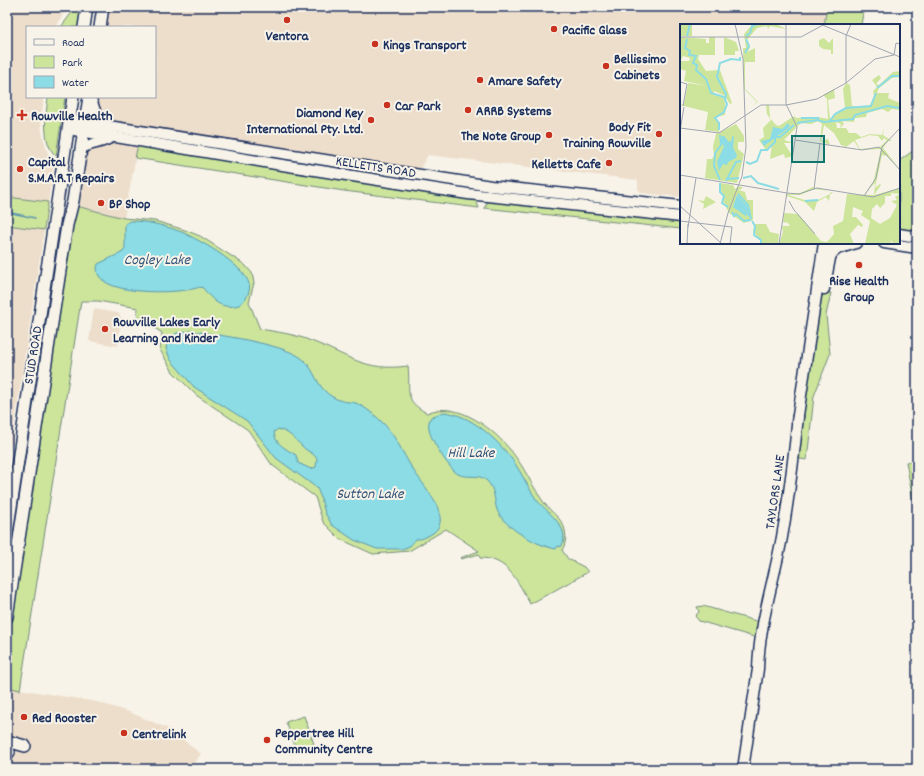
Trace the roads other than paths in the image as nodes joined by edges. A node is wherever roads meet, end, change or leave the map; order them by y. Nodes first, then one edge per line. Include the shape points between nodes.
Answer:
1 (87, 7) edge
2 (103, 7) edge
3 (84, 26) edge
4 (100, 26) edge
5 (73, 98) edge
6 (89, 98) edge
7 (89, 98) edge
8 (69, 124) junction
9 (84, 127) junction
10 (111, 131) junction
11 (81, 148) junction
12 (680, 206) edge
13 (680, 217) edge
14 (900, 234) edge
15 (917, 237) edge
16 (816, 244) edge
17 (824, 244) edge
18 (833, 244) edge
19 (853, 244) edge
20 (891, 244) edge
21 (917, 248) edge
22 (831, 255) junction
23 (822, 262) junction
24 (821, 287) junction
25 (18, 460) junction
26 (7, 470) edge
27 (9, 509) edge
28 (7, 533) edge
29 (7, 617) edge
30 (25, 746) dead end
31 (8, 749) edge
32 (743, 769) edge

1 - 3 highway
2 - 4 highway
5 - 8 highway, STUD ROAD
6 - 9 highway, STUD ROAD
7 - 10 highway via 96,115
8 - 9 main road, KELLETTS ROAD
8 - 25 highway, STUD ROAD
9 - 10 main road, KELLETTS ROAD
9 - 11 highway, STUD ROAD
10 - 11 main road via 106,141
10 - 12 main road, KELLETTS ROAD via 492,186
10 - 13 main road, KELLETTS ROAD via 276,164 482,196
11 - 29 highway, STUD ROAD
14 - 15 main road
16 - 23 main road
17 - 23 main road, TAYLORS LANE
18 - 22 main road, TAYLORS LANE
19 - 22 main road via 836,249
20 - 21 main road
22 - 24 main road, TAYLORS LANE
23 - 24 main road, TAYLORS LANE
24 - 32 main road, TAYLORS LANE via 776,537 770,613 758,669
25 - 26 highway
25 - 27 highway, STUD ROAD
27 - 28 highway, STUD ROAD
30 - 31 highway

